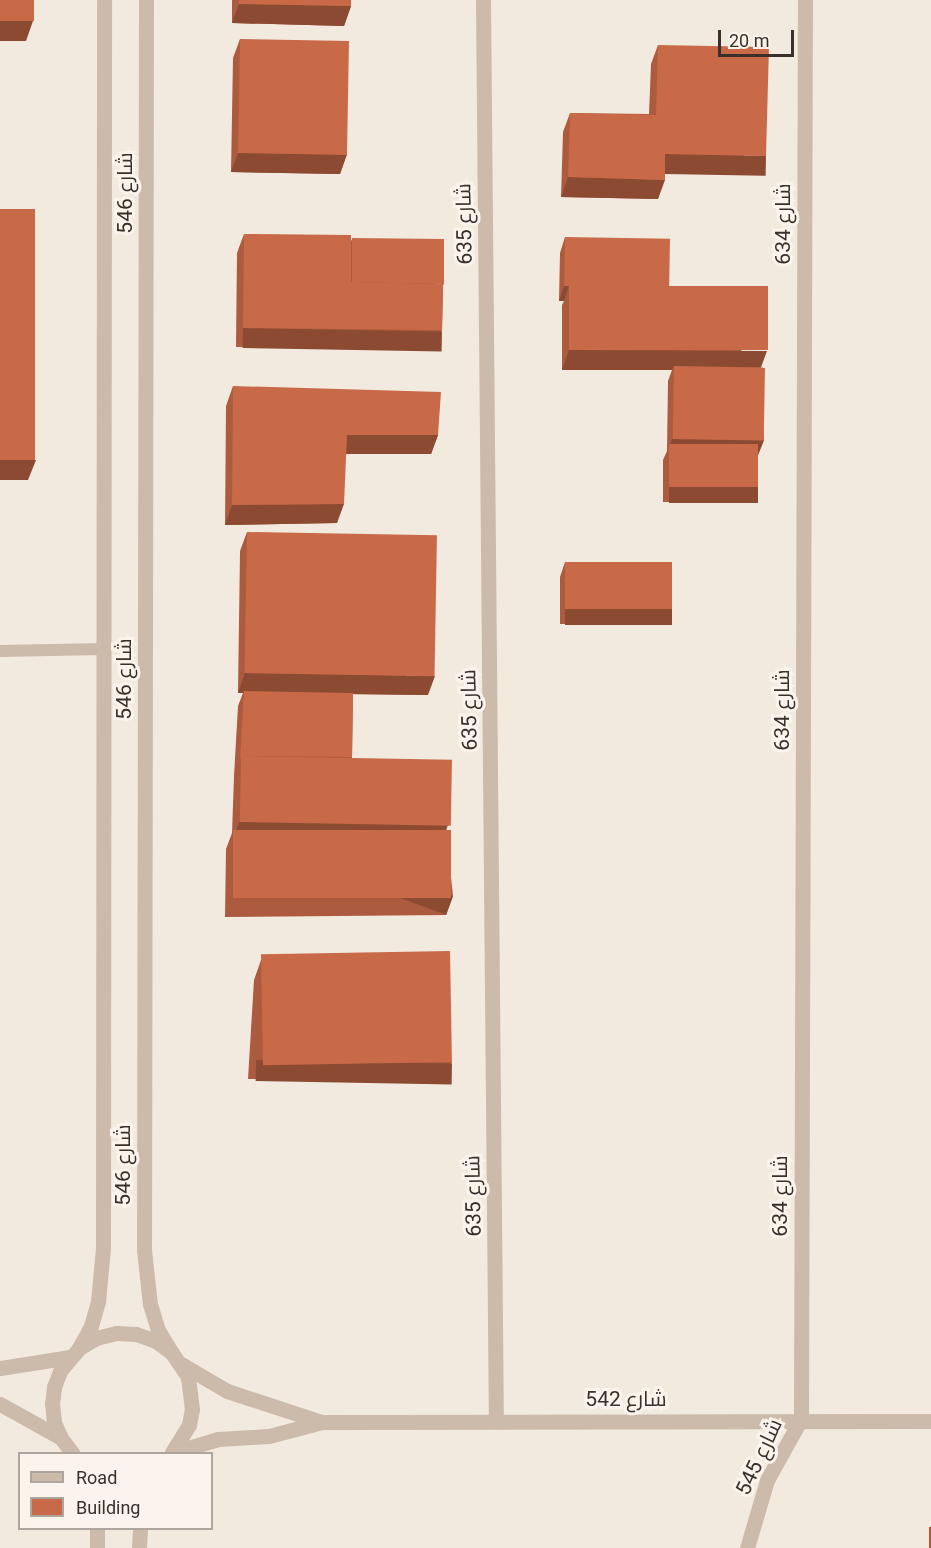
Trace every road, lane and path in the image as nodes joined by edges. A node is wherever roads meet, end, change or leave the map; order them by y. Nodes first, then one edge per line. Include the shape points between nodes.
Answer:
1 (104, 0) edge
2 (146, 0) edge
3 (483, 0) edge
4 (805, 0) edge
5 (103, 649) junction
6 (0, 651) edge
7 (74, 1352) junction
8 (176, 1358) junction
9 (0, 1368) edge
10 (0, 1404) edge
11 (801, 1419) junction
12 (496, 1420) junction
13 (931, 1421) edge
14 (322, 1422) junction
15 (61, 1438) junction
16 (72, 1452) edge
17 (173, 1452) edge
18 (175, 1452) edge
19 (97, 1530) edge
20 (140, 1530) edge
21 (97, 1548) edge
22 (139, 1548) edge
23 (747, 1548) edge

1 - 5 street, شارع 546
2 - 8 street, شارع 546 via 144,1250 150,1304 158,1330
3 - 12 street, شارع 635
4 - 11 street, شارع 634
5 - 6 lane
5 - 7 street, شارع 546 via 103,1248 98,1301 91,1326
7 - 8 street, شارع 542 via 96,1338 136,1334 156,1341
7 - 9 street, شارع 542
7 - 15 street, شارع 546 via 54,1387 54,1422
8 - 14 street, شارع 542 via 227,1391
8 - 17 street, شارع 546 via 188,1377 192,1409 189,1425
10 - 15 street
11 - 12 street, شارع 542
11 - 13 street, شارع 542
11 - 23 street, شارع 545 via 767,1480
12 - 14 street, شارع 542
14 - 18 street, شارع 542 via 269,1436 218,1439
15 - 16 street
19 - 21 street
20 - 22 street

